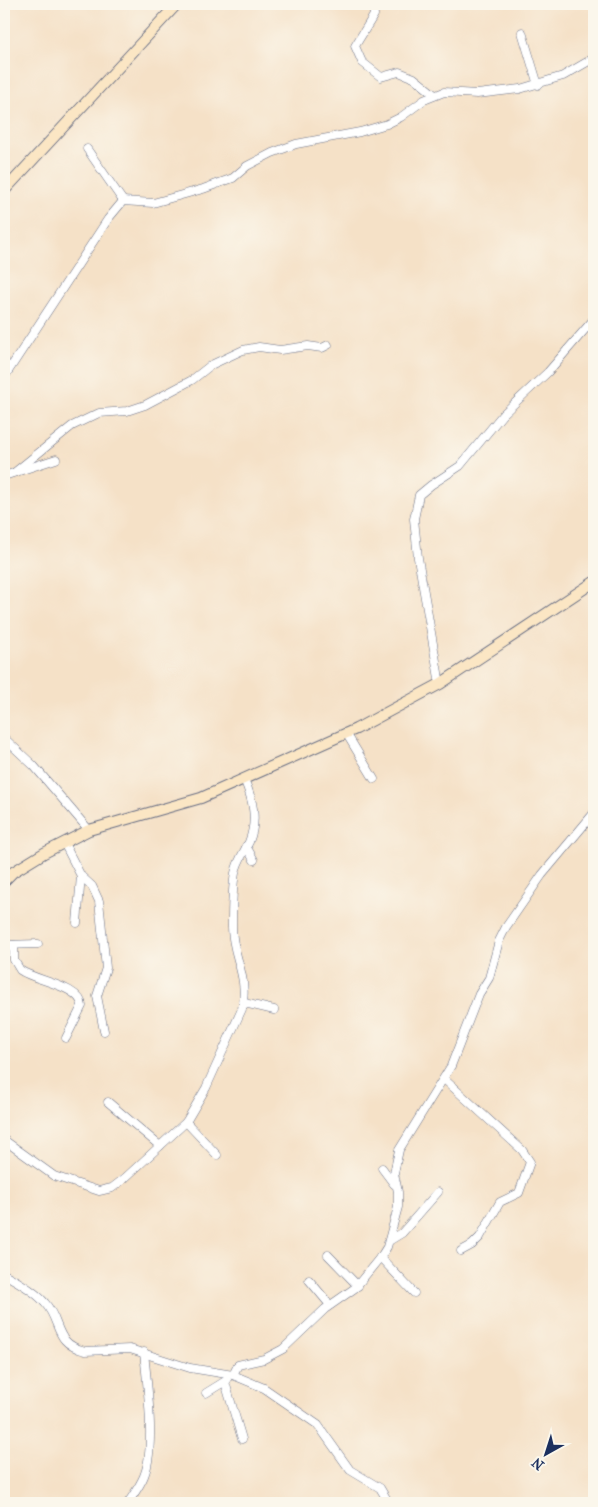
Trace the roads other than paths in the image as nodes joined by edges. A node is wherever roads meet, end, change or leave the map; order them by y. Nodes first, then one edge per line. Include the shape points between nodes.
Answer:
1 (176, 4) edge
2 (373, 4) edge
3 (522, 32) dead end
4 (594, 58) edge
5 (538, 84) junction
6 (435, 95) junction
7 (87, 149) dead end
8 (4, 191) edge
9 (123, 201) junction
10 (594, 319) edge
11 (328, 345) dead end
12 (7, 367) edge
13 (4, 382) edge
14 (56, 459) dead end
15 (15, 472) junction
16 (4, 476) edge
17 (594, 582) edge
18 (440, 684) junction
19 (346, 733) junction
20 (4, 738) edge
21 (244, 779) junction
22 (374, 779) dead end
23 (594, 813) edge
24 (89, 830) junction
25 (64, 843) junction
26 (246, 846) junction
27 (254, 860) dead end
28 (81, 876) junction
29 (4, 881) edge
30 (77, 923) dead end
31 (38, 944) dead end
32 (4, 945) edge
33 (14, 945) junction
34 (244, 1003) junction
35 (274, 1010) dead end
36 (104, 1032) dead end
37 (66, 1038) dead end
38 (444, 1079) junction
39 (108, 1102) dead end
40 (186, 1122) junction
41 (4, 1140) edge
42 (160, 1146) junction
43 (217, 1155) dead end
44 (382, 1168) dead end
45 (397, 1187) junction
46 (438, 1192) dead end
47 (389, 1241) junction
48 (461, 1251) dead end
49 (328, 1255) dead end
50 (380, 1258) junction
51 (4, 1274) edge
52 (309, 1280) dead end
53 (358, 1286) junction
54 (414, 1293) dead end
55 (330, 1305) junction
56 (144, 1352) junction
57 (232, 1374) junction
58 (225, 1382) junction
59 (206, 1394) dead end
60 (242, 1439) dead end
61 (128, 1503) edge
62 (389, 1503) edge

1 - 8 street
2 - 6 street via 374,15 355,46 362,62 380,77 399,72 414,78
3 - 5 street
4 - 5 street via 564,76
5 - 6 street via 477,94 454,92
6 - 9 street via 387,124 272,152 233,178 210,187 153,203
7 - 9 street
9 - 12 street
10 - 18 street via 548,372 504,414 460,466 419,495 414,519 416,543
11 - 15 street via 322,348 308,346 280,350 260,347 243,350 211,364 192,380 145,405 127,411 99,413 72,426
12 - 13 street
14 - 15 street
15 - 16 street
17 - 18 street
18 - 19 street
19 - 21 street
19 - 22 street
20 - 24 street via 34,766
21 - 24 street via 201,798
21 - 26 street via 254,810 254,824
23 - 38 street via 542,875 506,927 490,978 479,994
24 - 25 street
25 - 28 street
25 - 29 street via 13,872
26 - 27 street
26 - 34 street via 235,872 232,929 242,969
28 - 30 street
28 - 36 street via 95,892 101,912 106,968 97,996
31 - 33 street
32 - 33 street
33 - 37 street via 14,960 20,970 75,992 82,1000
34 - 35 street
34 - 40 street via 206,1088
38 - 45 street via 399,1150 394,1172
38 - 48 street via 522,1150 530,1162 519,1193 500,1202 480,1237
39 - 42 street
40 - 42 street
40 - 43 street
41 - 42 street via 54,1176 99,1191 112,1188
44 - 45 street
45 - 47 street via 398,1207
46 - 47 street via 402,1233
47 - 50 street
49 - 53 street
50 - 53 street
50 - 54 street
51 - 56 street via 45,1303 59,1333 71,1346 85,1352 130,1349
52 - 55 street
53 - 55 street
55 - 57 street via 283,1349 264,1359 238,1365
56 - 57 street via 190,1368
56 - 61 street via 149,1416 148,1455 144,1476
57 - 58 street
57 - 62 street via 264,1388 312,1420 350,1470 380,1488
58 - 59 street
58 - 60 street

